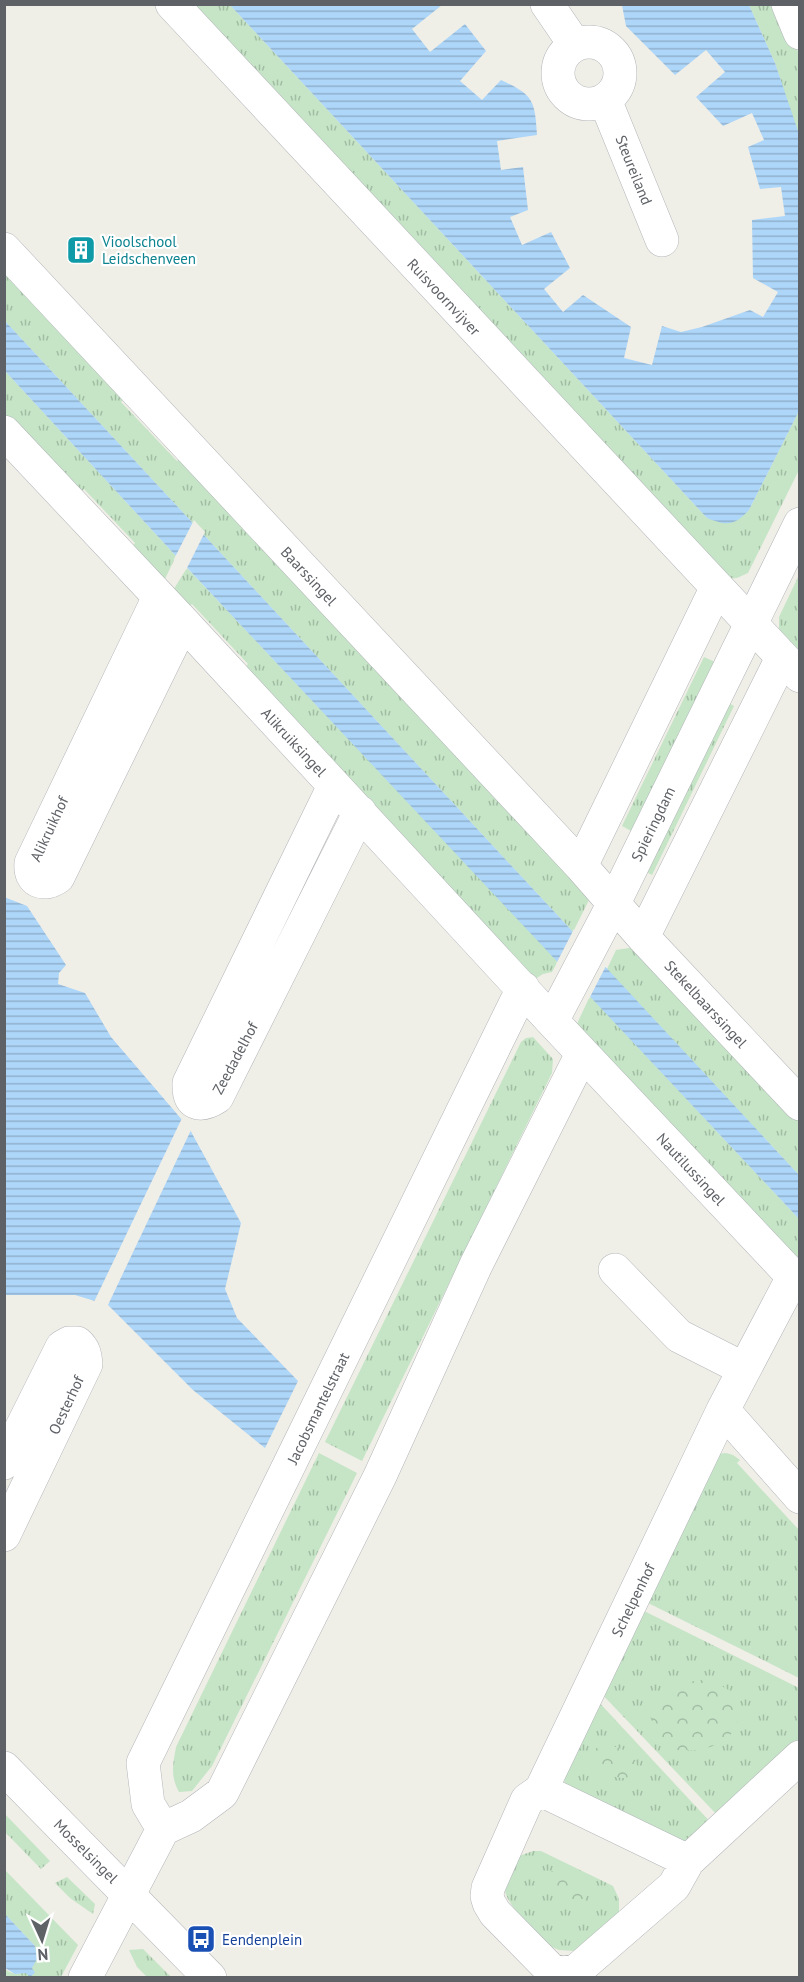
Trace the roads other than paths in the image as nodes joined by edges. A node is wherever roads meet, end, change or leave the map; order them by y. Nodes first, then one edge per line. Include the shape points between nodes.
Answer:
1 (172, 4) edge
2 (547, 4) edge
3 (788, 4) edge
4 (800, 33) edge
5 (575, 45) junction
6 (605, 100) junction
7 (662, 240) dead end
8 (4, 249) edge
9 (6, 437) edge
10 (800, 524) edge
11 (716, 589) junction
12 (159, 597) junction
13 (183, 622) junction
14 (751, 625) junction
15 (791, 667) edge
16 (334, 786) junction
17 (360, 812) junction
18 (581, 866) junction
19 (607, 916) junction
20 (643, 937) junction
21 (523, 988) junction
22 (557, 1011) junction
23 (582, 1054) junction
24 (800, 1104) edge
25 (615, 1270) dead end
26 (796, 1280) edge
27 (744, 1369) junction
28 (723, 1410) junction
29 (4, 1463) edge
30 (800, 1497) edge
31 (4, 1535) edge
32 (800, 1757) edge
33 (4, 1768) edge
34 (541, 1790) junction
35 (163, 1829) junction
36 (688, 1861) junction
37 (130, 1895) junction
38 (85, 1977) edge
39 (210, 1977) edge

1 - 11 street, Ruisvoornvijver
2 - 5 street
3 - 4 street
5 - 6 street via 585,42 606,46 619,63 618,84
5 - 6 street via 558,68 561,88 575,102 595,104
6 - 7 street, Steureiland
8 - 18 street, Baarssingel
9 - 12 street, Alikruiksingel
10 - 14 street, Spieringdam
11 - 14 street
11 - 18 street
12 - 13 street, Alikruiksingel
12 - 13 street, Alikruikhof via 32,863 30,871 40,882 58,877
13 - 16 street, Alikruiksingel
14 - 15 street
14 - 19 street, Spieringdam
15 - 20 street
16 - 17 street, Alikruiksingel
16 - 17 street, Zeedadelhof via 189,1083 188,1093 193,1101 201,1104 217,1097
17 - 21 street, Alikruiksingel
18 - 19 street, Baarssingel
19 - 20 street, Stekelbaarssingel
19 - 22 street, Spieringdam
20 - 24 street, Stekelbaarssingel
21 - 22 street, Alikruiksingel
21 - 35 street, Jacobsmantelstraat via 143,1763 148,1804
22 - 23 street, Alikruiksingel
23 - 26 street, Nautilussingel
23 - 35 street via 476,1265 380,1476 222,1793 191,1816
25 - 27 street via 679,1336
26 - 27 street, Schelpenhof
27 - 28 street, Schelpenhof
28 - 30 street
28 - 34 street, Schelpenhof
29 - 31 street, Oesterhof via 62,1347 77,1343 83,1348 86,1364
32 - 36 street, Schelpenhof
33 - 37 street, Mosselsingel
34 - 36 street
34 - 36 street, Schelpenhof via 527,1800 487,1896 495,1913 550,1969 560,1973 576,1971 674,1886
35 - 37 street
37 - 38 street, Mosselsingel
37 - 39 street

